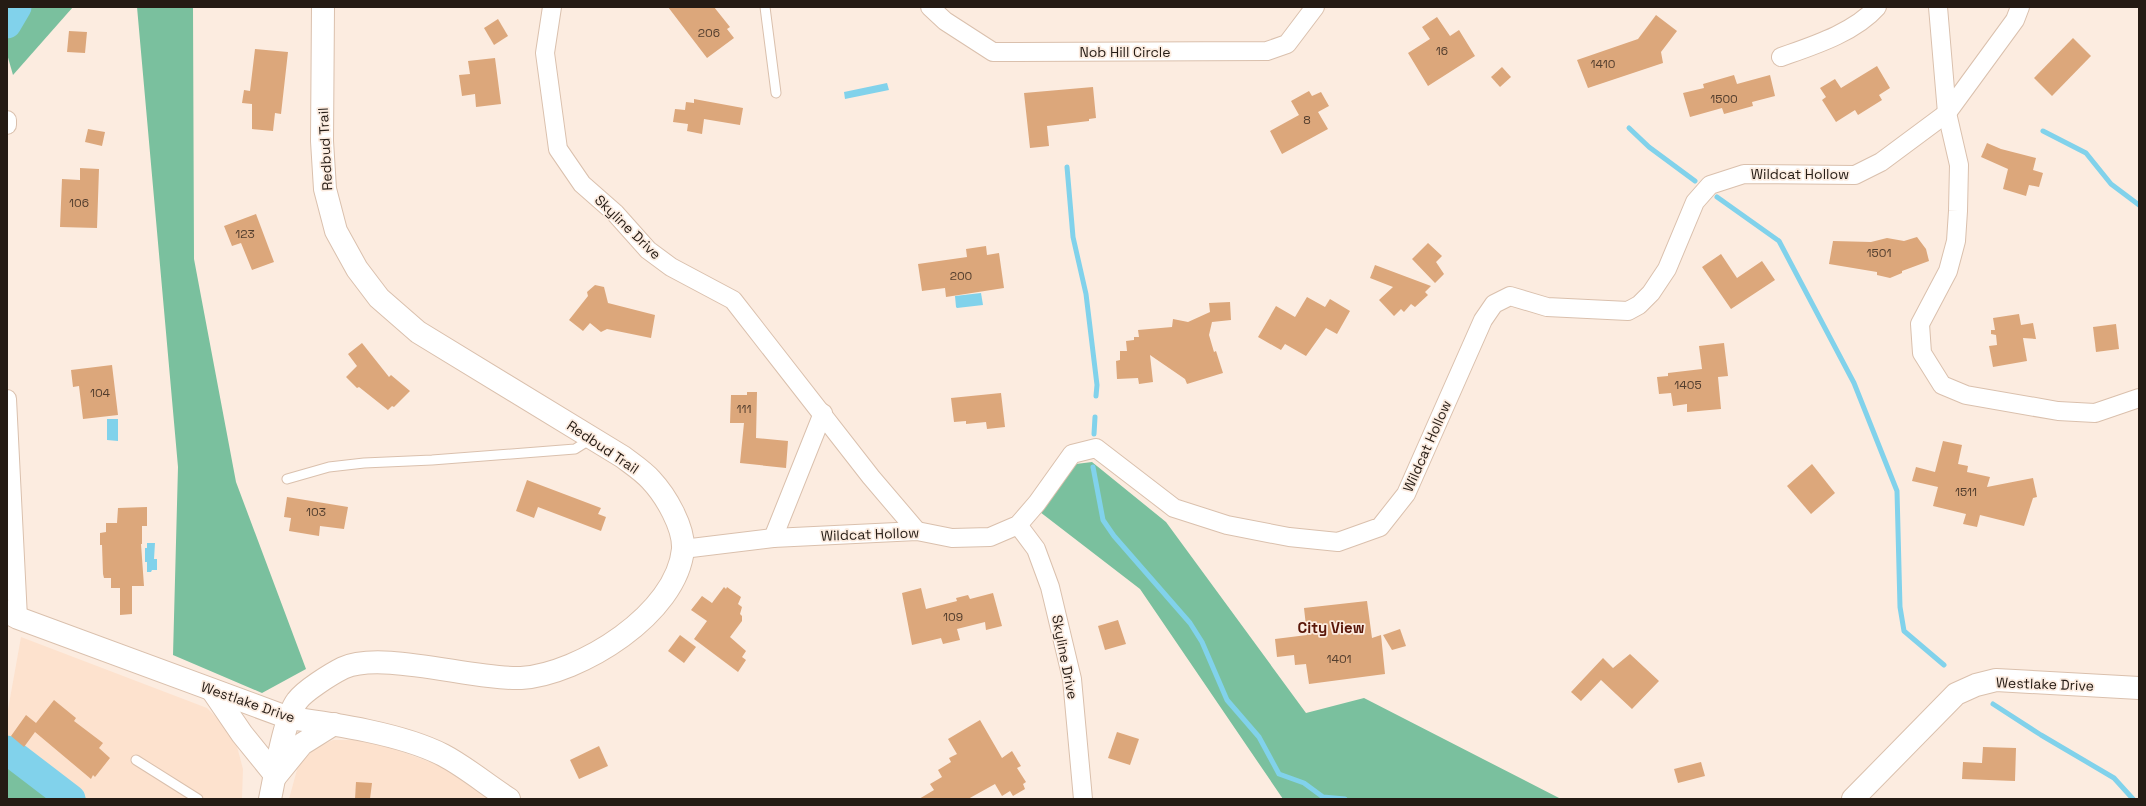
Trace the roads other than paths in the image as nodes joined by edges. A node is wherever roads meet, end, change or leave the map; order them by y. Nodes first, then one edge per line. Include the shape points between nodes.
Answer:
1 (323, 7) edge
2 (552, 7) edge
3 (765, 7) edge
4 (930, 7) edge
5 (1315, 7) edge
6 (1877, 7) edge
7 (1938, 7) edge
8 (2020, 7) edge
9 (1781, 57) dead end
10 (776, 93) dead end
11 (1947, 113) junction
12 (7, 120) edge
13 (7, 124) edge
14 (2139, 398) edge
15 (7, 399) edge
16 (823, 413) junction
17 (592, 438) junction
18 (288, 478) dead end
19 (1018, 525) junction
20 (917, 531) junction
21 (773, 538) junction
22 (683, 549) junction
23 (13, 615) edge
24 (2139, 688) edge
25 (212, 690) junction
26 (289, 718) junction
27 (334, 724) junction
28 (136, 760) dead end
29 (276, 776) junction
30 (198, 799) edge
31 (270, 799) edge
32 (509, 799) edge
33 (1083, 799) edge
34 (1853, 799) edge

1 - 17 street, Redbud Trail via 322,141 325,189 336,231 357,269 379,298 418,332
2 - 16 street, Skyline Drive via 545,53 558,149 582,184 615,213 648,250 671,267 733,300
3 - 10 lane
4 - 5 street, Nob Hill Circle via 946,22 993,52 1141,53 1267,52 1287,44
6 - 9 street via 1843,32
7 - 11 street
8 - 11 street, Wildcat Hollow via 2015,20
11 - 14 street via 1959,165 1956,241 1948,271 1920,324 1922,353 1942,385 1966,396 2058,411 2094,413
11 - 19 street, Wildcat Hollow via 1881,162 1855,175 1744,174 1710,185 1695,202 1667,269 1651,293 1639,305 1628,311 1547,307 1510,296 1494,304 1483,320 1406,494 1380,527 1338,542 1289,537 1227,525 1174,508 1096,448 1072,454
12 - 13 street
15 - 23 street
16 - 20 street, Skyline Drive via 871,477
16 - 21 street
17 - 18 lane via 575,449 364,463 329,467
17 - 22 street, Redbud Trail via 652,480 677,517
19 - 20 street, Wildcat Hollow via 990,537 952,538
19 - 33 street, Skyline Drive via 1036,549 1050,587 1070,672
20 - 21 street, Wildcat Hollow
21 - 22 street, Wildcat Hollow
22 - 26 street, Redbud Trail via 675,580 657,603 611,644 588,657 557,670 522,678 487,677 386,662 361,663 344,668 310,690 297,701
23 - 25 street, Westlake Drive
24 - 34 street, Westlake Drive via 2025,680 1996,680 1976,685 1956,694
25 - 26 street, Westlake Drive
25 - 29 street via 242,734
26 - 27 street, Westlake Drive
26 - 29 street, Redbud Trail
27 - 29 street via 302,744
27 - 32 street, Westlake Drive via 406,742 443,755
28 - 30 lane
29 - 31 street, Redbud Trail

